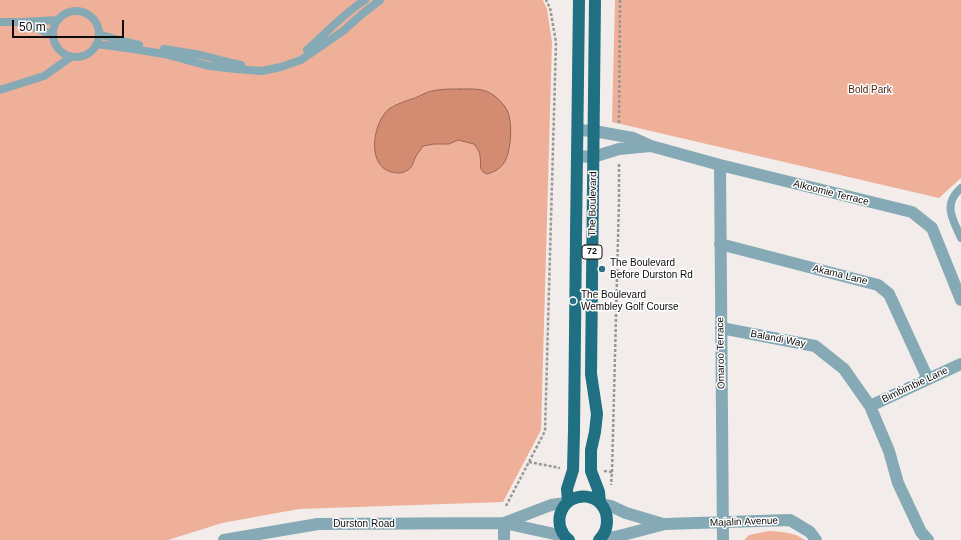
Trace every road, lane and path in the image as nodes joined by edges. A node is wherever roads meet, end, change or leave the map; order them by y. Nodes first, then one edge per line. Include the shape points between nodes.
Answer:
1 (365, 0) edge
2 (380, 0) edge
3 (546, 0) edge
4 (579, 0) edge
5 (595, 0) edge
6 (620, 0) edge
7 (58, 20) junction
8 (0, 22) edge
9 (22, 22) junction
10 (99, 34) junction
11 (53, 35) junction
12 (97, 44) junction
13 (71, 57) junction
14 (0, 90) edge
15 (578, 130) junction
16 (594, 131) junction
17 (619, 136) junction
18 (651, 146) junction
19 (619, 149) junction
20 (577, 156) junction
21 (593, 157) junction
22 (720, 165) junction
23 (961, 188) edge
24 (961, 238) edge
25 (720, 244) junction
26 (961, 300) edge
27 (721, 328) junction
28 (961, 364) edge
29 (928, 379) junction
30 (870, 406) junction
31 (612, 472) dead end
32 (567, 502) junction
33 (601, 503) junction
34 (506, 506) dead end
35 (723, 522) junction
36 (504, 523) junction
37 (665, 524) junction
38 (567, 539) edge
39 (600, 539) edge
40 (224, 540) edge
41 (504, 540) edge
42 (723, 540) edge
43 (816, 540) edge
44 (928, 540) edge

1 - 10 lane via 341,18 306,51 282,62 258,67 232,64
2 - 12 lane via 343,31 300,60 262,71 209,66 164,54
3 - 34 path via 550,8 556,42 545,431
4 - 15 main road, The Boulevard / 72
5 - 16 main road, The Boulevard / 72
6 - 17 path
7 - 9 lane
7 - 10 lane via 64,14 79,11 94,19
7 - 11 lane
8 - 9 lane
9 - 11 lane
10 - 12 lane
11 - 13 lane via 58,49
12 - 13 lane via 86,56
13 - 14 lane via 44,76
15 - 16 street, Alkoomie Terrace
15 - 20 main road, The Boulevard / 72
16 - 17 street, Alkoomie Terrace
16 - 21 main road, The Boulevard / 72
17 - 18 street, Alkoomie Terrace via 633,138
18 - 19 street, Alkoomie Terrace
18 - 22 street, Alkoomie Terrace
19 - 21 street, Alkoomie Terrace
19 - 31 path
20 - 21 street, Alkoomie Terrace
20 - 32 main road, The Boulevard / 72 via 574,462 567,489
21 - 33 main road, The Boulevard / 72 via 591,374 597,414 591,450 591,471
22 - 25 street, Omaroo Terrace
22 - 26 street, Alkoomie Terrace via 912,212 932,228
23 - 24 lane via 950,204 950,212
25 - 27 street, Omaroo Terrace
25 - 29 street, Akama Lane via 878,285 889,294
27 - 30 street, Balandi Way via 815,346 844,369
27 - 35 street, Omaroo Terrace
28 - 29 street, Bimbimbie Lane
29 - 30 street, Bimbimbie Lane
30 - 44 street, Balandi Way via 889,451 898,483 921,532
32 - 33 main road via 584,496
32 - 36 street, Durston Road via 551,505
32 - 38 main road, The Boulevard / 72 via 561,510 559,519 560,528
33 - 37 street, Majalin Avenue
33 - 39 main road, The Boulevard / 72 via 607,514 608,526
35 - 37 street, Majalin Avenue
35 - 42 street, Omaroo Terrace
35 - 43 street, Majalin Avenue via 790,520 810,532
36 - 38 street, Durston Road
36 - 40 street, Durston Road via 318,524
36 - 41 street
37 - 39 street, Majalin Avenue

